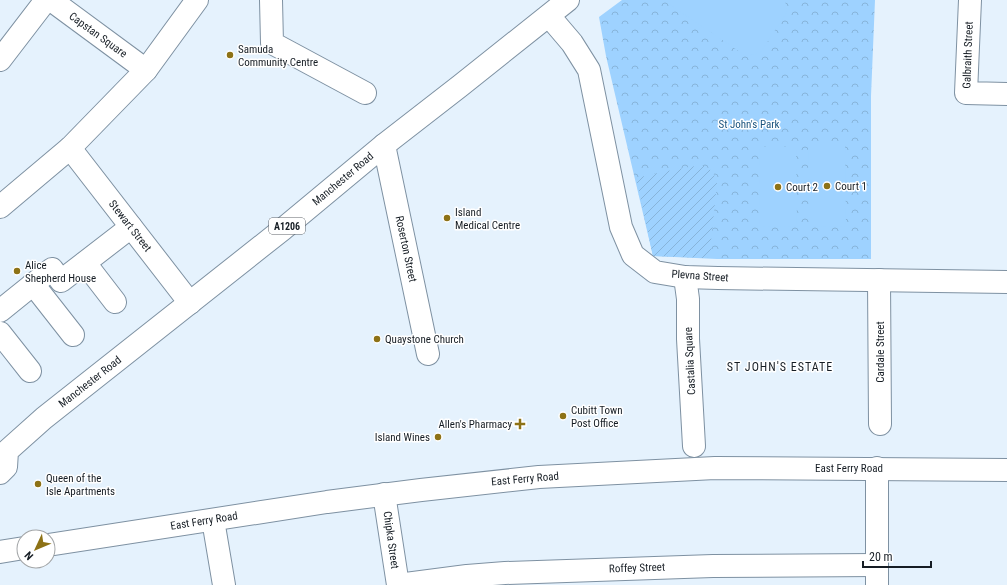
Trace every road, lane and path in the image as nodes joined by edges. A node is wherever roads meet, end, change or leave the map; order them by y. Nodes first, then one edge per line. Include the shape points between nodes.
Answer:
1 (46, 0) edge
2 (51, 0) edge
3 (197, 0) edge
4 (271, 0) edge
5 (568, 0) edge
6 (970, 0) edge
7 (549, 16) junction
8 (0, 60) edge
9 (146, 70) junction
10 (365, 93) dead end
11 (1007, 94) edge
12 (384, 145) junction
13 (70, 148) junction
14 (0, 207) edge
15 (131, 227) junction
16 (85, 263) junction
17 (685, 277) junction
18 (880, 280) junction
19 (1007, 282) edge
20 (33, 284) junction
21 (115, 302) dead end
22 (190, 303) junction
23 (0, 311) edge
24 (0, 334) edge
25 (73, 335) dead end
26 (428, 354) dead end
27 (30, 371) dead end
28 (880, 424) dead end
29 (694, 446) dead end
30 (3, 451) edge
31 (877, 468) junction
32 (1007, 470) edge
33 (0, 473) edge
34 (384, 494) junction
35 (213, 520) junction
36 (56, 544) edge
37 (16, 549) edge
38 (0, 552) edge
39 (877, 575) edge
40 (224, 585) edge
41 (398, 585) edge

1 - 8 street
2 - 9 street, Capstan Square
3 - 9 street
4 - 10 street via 272,43
5 - 7 street, Manchester Road / A1206
6 - 11 street, Galbraith Street via 966,94
7 - 12 street, Manchester Road / A1206
7 - 17 street, Plevna Street via 572,43 589,70 621,227 633,255 655,272
9 - 13 street
12 - 22 street, Manchester Road / A1206
12 - 26 street, Roserton Street
13 - 14 street
13 - 15 street, Stewart Street
15 - 16 street
15 - 22 street, Stewart Street
16 - 20 street via 62,281 52,269
16 - 21 street
17 - 18 street, Plevna Street
17 - 29 street, Castalia Square
18 - 19 street, Plevna Street
18 - 28 street, Cardale Street
20 - 23 street
20 - 25 street
22 - 30 street, Manchester Road / A1206
24 - 27 street
30 - 33 street, Manchester Road / A1206 via 6,467
31 - 32 street, East Ferry Road
31 - 34 street, East Ferry Road via 715,468 629,472 539,477
31 - 39 street, Roffey Street
34 - 35 street, East Ferry Road
34 - 41 street, Chipka Street
35 - 36 street, East Ferry Road
35 - 40 street
37 - 38 street
39 - 41 street, Roffey Street via 713,566 505,573

